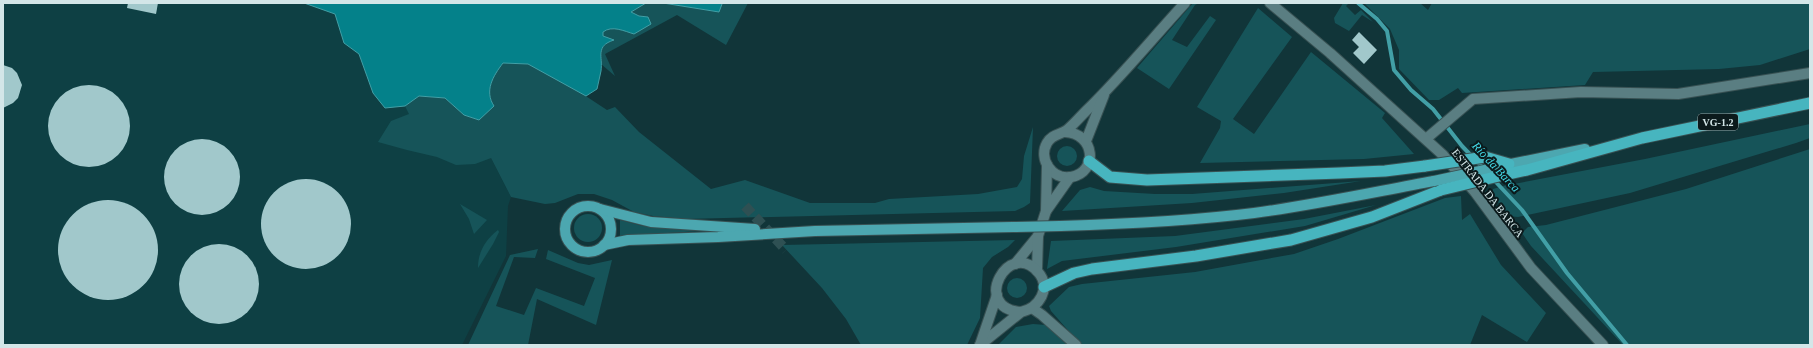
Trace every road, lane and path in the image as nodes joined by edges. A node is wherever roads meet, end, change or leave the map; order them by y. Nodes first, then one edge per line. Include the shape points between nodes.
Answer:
1 (1184, 3) edge
2 (1270, 3) edge
3 (1810, 73) edge
4 (1106, 92) junction
5 (1810, 103) edge
6 (1065, 132) junction
7 (1427, 138) junction
8 (1642, 138) junction
9 (1086, 142) junction
10 (1089, 161) junction
11 (1509, 164) junction
12 (1046, 165) junction
13 (1496, 172) junction
14 (1070, 177) junction
15 (600, 209) junction
16 (1046, 211) junction
17 (815, 230) junction
18 (1038, 236) junction
19 (604, 245) junction
20 (1015, 264) junction
21 (1037, 271) junction
22 (1044, 287) junction
23 (997, 295) junction
24 (1032, 308) junction
25 (1021, 312) junction
26 (980, 345) edge
27 (1076, 345) edge
28 (1603, 345) edge

1 - 4 street
2 - 7 street, ESTRADA DA BARCA
3 - 7 street via 1678,94 1581,92 1473,99
4 - 6 street
4 - 9 street
5 - 8 highway, VG-1.2
6 - 9 street via 1077,134
6 - 12 street via 1051,137 1047,143 1044,150
7 - 28 street, ESTRADA DA BARCA via 1475,192 1531,268
8 - 11 main road
8 - 13 highway via 1527,170
9 - 10 street via 1090,151
10 - 11 highway, bridge via 1110,177 1147,180 1385,171 1485,157
10 - 14 street via 1082,172
11 - 13 main road
12 - 14 street via 1056,175
12 - 16 street
13 - 17 main road, bridge via 1299,206 1155,222
13 - 22 highway, bridge via 1372,217 1291,240 1203,255 1092,269 1074,273
14 - 16 street
15 - 17 main road via 651,222
15 - 19 main road via 611,227
15 - 19 main road via 592,206 578,208 567,218 565,229 567,239 577,249 591,252
16 - 18 street
17 - 19 main road via 628,240
18 - 20 street
18 - 21 street
20 - 21 street via 1031,266
20 - 23 street via 1008,267 1000,276 996,287
21 - 22 street
22 - 24 street via 1042,297
23 - 25 street via 1004,305
23 - 26 street
24 - 25 street
24 - 27 street
25 - 26 street

